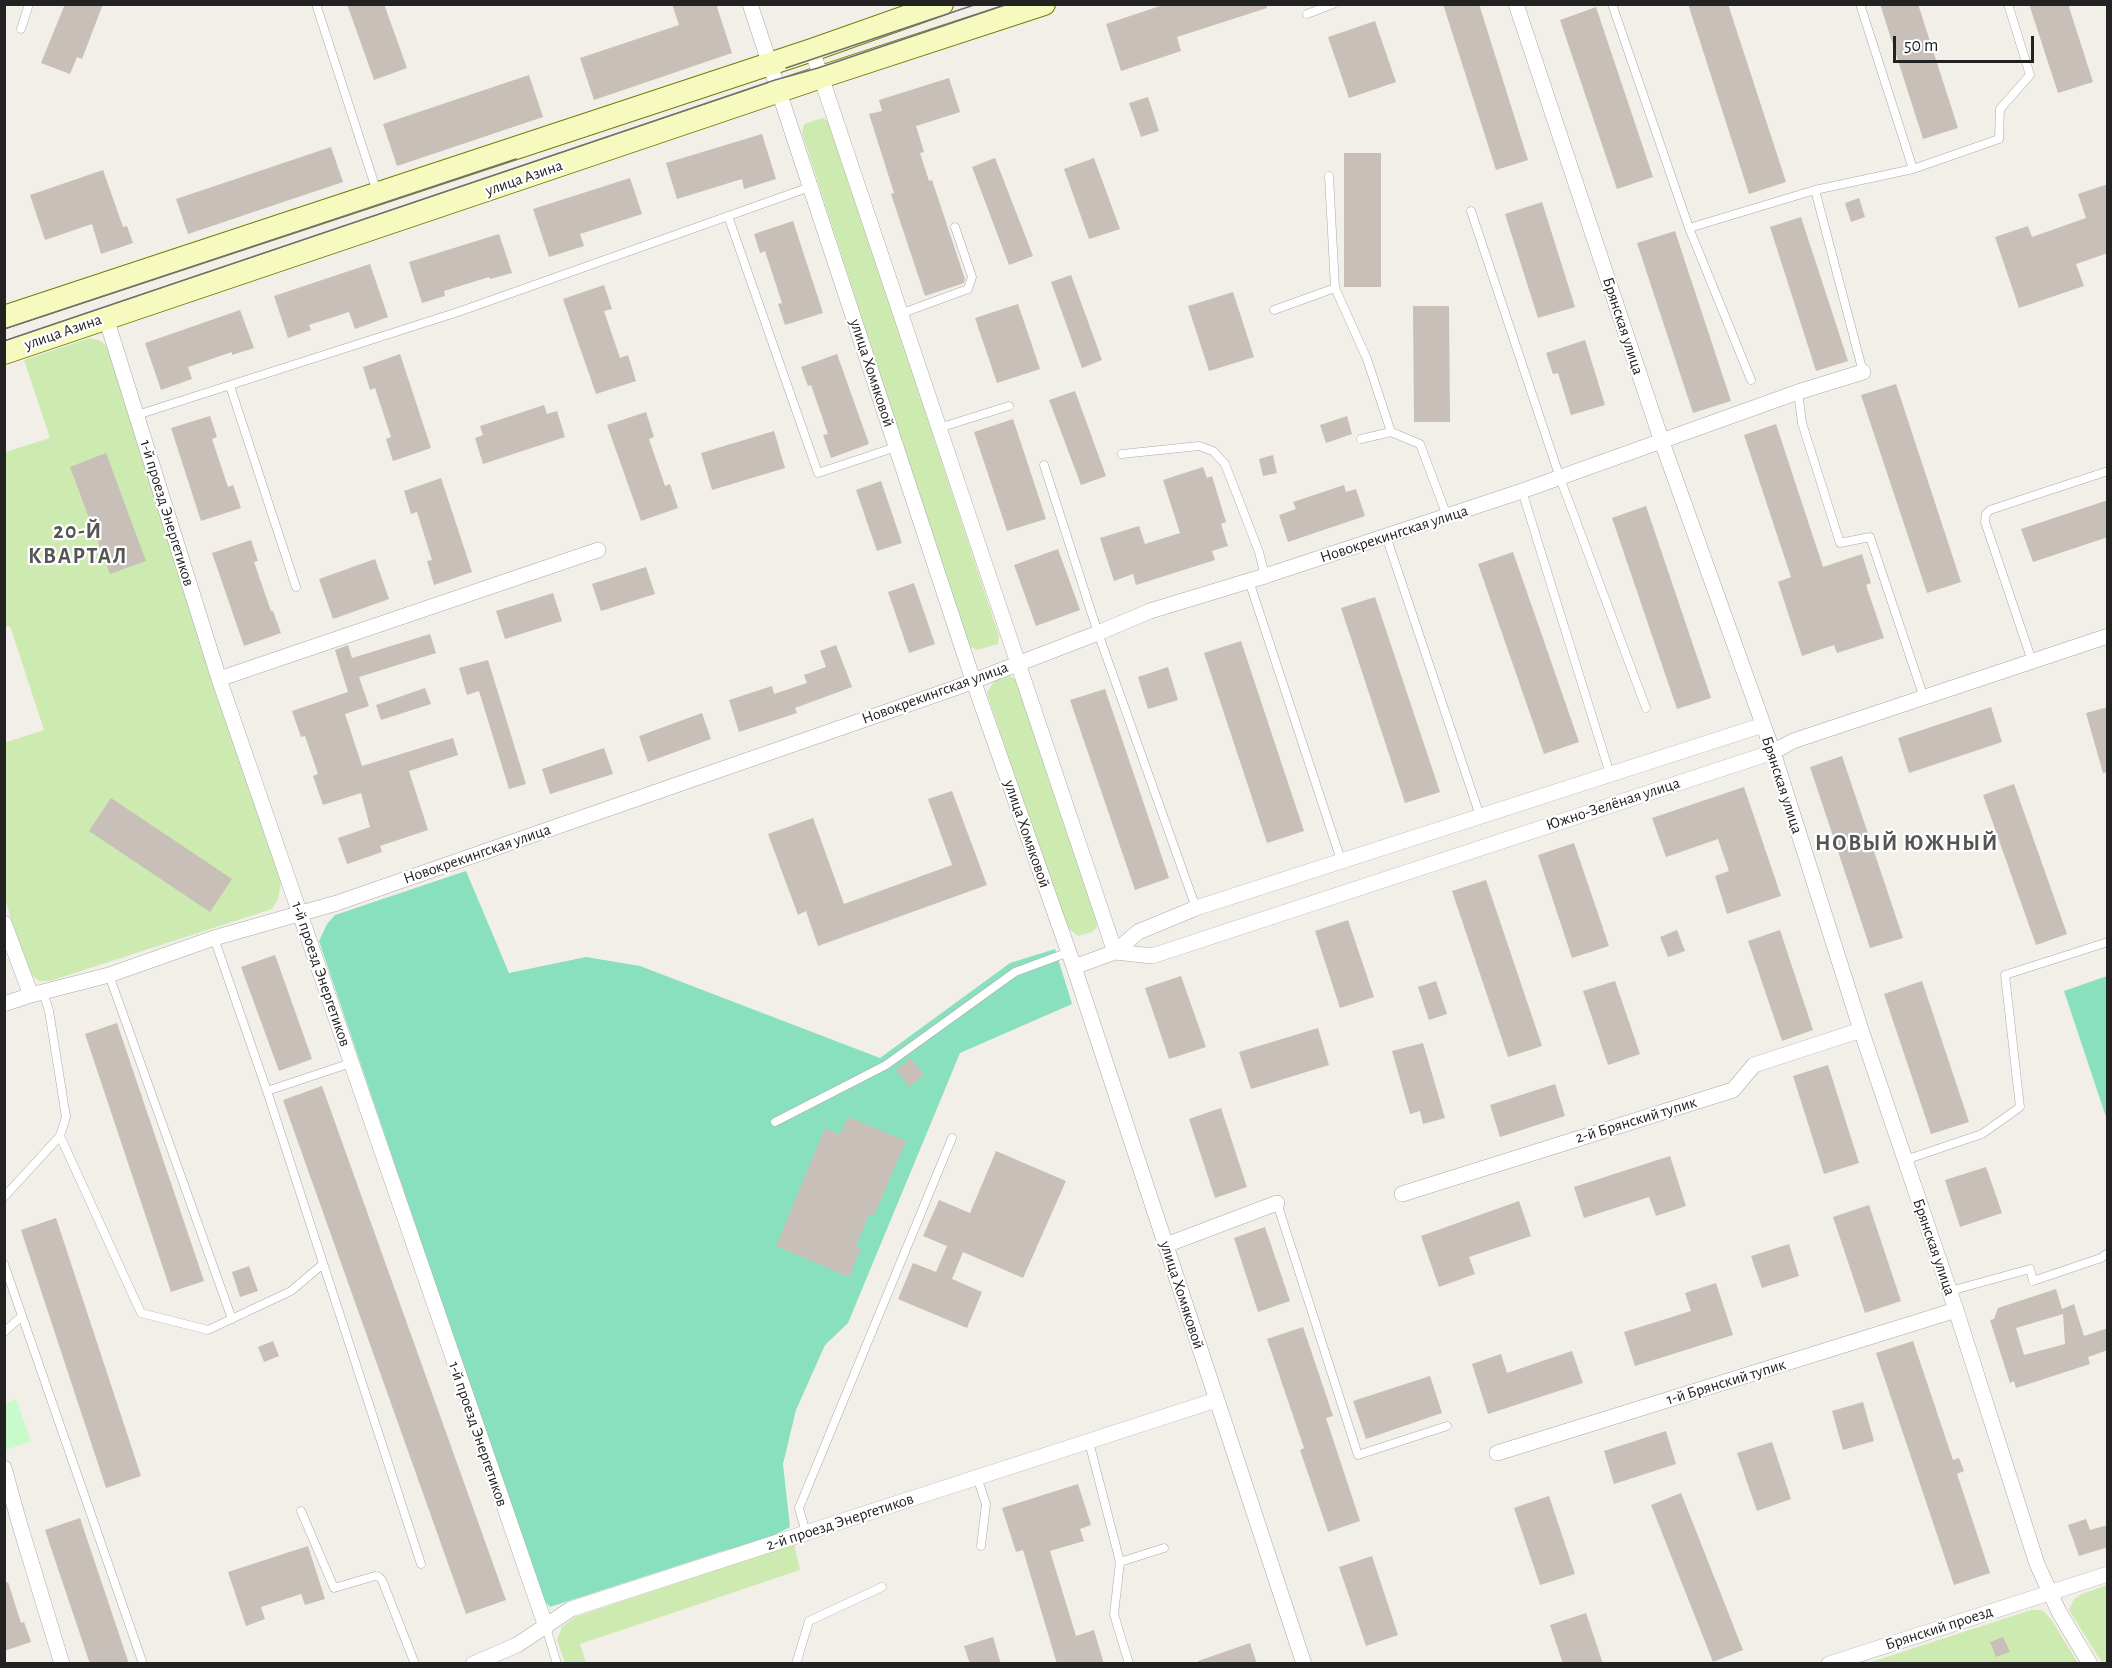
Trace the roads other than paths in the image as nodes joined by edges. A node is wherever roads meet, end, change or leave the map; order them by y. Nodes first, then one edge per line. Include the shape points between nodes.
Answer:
1 (29, 4) edge
2 (316, 4) edge
3 (750, 4) edge
4 (942, 4) edge
5 (1044, 4) edge
6 (1516, 4) edge
7 (1612, 4) edge
8 (1860, 4) edge
9 (2008, 4) edge
10 (1331, 5) edge
11 (1307, 14) dead end
12 (21, 28) dead end
13 (812, 50) junction
14 (769, 63) junction
15 (822, 77) junction
16 (779, 92) junction
17 (1913, 169) junction
18 (1329, 176) dead end
19 (810, 187) junction
20 (1815, 190) junction
21 (378, 193) junction
22 (1471, 211) dead end
23 (728, 216) junction
24 (955, 227) dead end
25 (1689, 228) junction
26 (1335, 288) junction
27 (1274, 310) dead end
28 (900, 314) junction
29 (4, 317) edge
30 (106, 318) junction
31 (4, 353) edge
32 (1863, 372) joint
33 (1751, 380) dead end
34 (230, 386) junction
35 (1798, 392) junction
36 (1009, 406) dead end
37 (137, 415) junction
38 (939, 428) junction
39 (1392, 432) junction
40 (1361, 439) dead end
41 (1662, 442) junction
42 (896, 447) junction
43 (1122, 454) dead end
44 (1044, 465) dead end
45 (2108, 471) edge
46 (1560, 478) junction
47 (1522, 491) junction
48 (1447, 516) junction
49 (1386, 536) junction
50 (597, 550) dead end
51 (1265, 576) junction
52 (1249, 581) junction
53 (296, 587) dead end
54 (1098, 633) junction
55 (2108, 636) edge
56 (2032, 661) junction
57 (1018, 663) junction
58 (219, 679) junction
59 (973, 680) junction
60 (1924, 699) junction
61 (1646, 708) dead end
62 (1763, 725) junction
63 (1773, 752) junction
64 (1610, 774) junction
65 (1480, 816) junction
66 (1341, 860) junction
67 (1196, 908) junction
68 (300, 914) junction
69 (4, 923) edge
70 (214, 938) junction
71 (2108, 942) edge
72 (1115, 952) junction
73 (1072, 960) junction
74 (110, 975) junction
75 (37, 993) junction
76 (4, 1004) edge
77 (1861, 1030) junction
78 (351, 1063) junction
79 (267, 1091) junction
80 (775, 1122) dead end
81 (60, 1136) junction
82 (952, 1138) dead end
83 (1905, 1160) junction
84 (1402, 1194) dead end
85 (5, 1195) edge
86 (1277, 1203) joint
87 (1166, 1245) junction
88 (2108, 1253) edge
89 (4, 1264) edge
90 (323, 1264) junction
91 (1950, 1291) junction
92 (1956, 1310) junction
93 (22, 1316) junction
94 (232, 1319) junction
95 (4, 1332) edge
96 (1216, 1400) junction
97 (1447, 1426) dead end
98 (1089, 1442) junction
99 (1497, 1453) dead end
100 (4, 1468) edge
101 (977, 1477) junction
102 (301, 1511) dead end
103 (12, 1526) edge
104 (806, 1533) junction
105 (981, 1546) dead end
106 (1164, 1548) dead end
107 (1119, 1562) junction
108 (421, 1564) dead end
109 (2108, 1574) edge
110 (882, 1587) dead end
111 (2049, 1592) junction
112 (546, 1627) junction
113 (62, 1664) edge
114 (142, 1664) edge
115 (415, 1664) edge
116 (473, 1664) edge
117 (557, 1664) edge
118 (796, 1664) edge
119 (1129, 1664) edge
120 (1304, 1664) edge
121 (1829, 1664) edge
122 (2090, 1664) edge

1 - 12 lane
2 - 21 lane
3 - 14 street, улица Хомяковой
4 - 13 main road, улица Азина
5 - 15 main road, улица Азина
6 - 41 street, Брянская улица
7 - 25 lane
8 - 17 lane
9 - 17 lane via 2030,75 2000,109 1999,139
10 - 11 lane
13 - 14 main road, улица Азина
13 - 15 street
14 - 16 street, улица Хомяковой
14 - 21 main road, улица Азина
15 - 16 main road, улица Азина
15 - 28 street
16 - 19 street, улица Хомяковой
16 - 30 main road, улица Азина
17 - 20 lane
18 - 26 lane
19 - 23 lane
19 - 42 street, улица Хомяковой
20 - 25 lane
20 - 32 lane
21 - 29 main road, улица Азина
22 - 46 lane
23 - 34 lane via 461,311
23 - 42 lane via 818,473
24 - 28 lane via 972,277 968,289
25 - 33 lane
26 - 27 lane
26 - 39 lane via 1367,359
28 - 38 street
30 - 31 main road, улица Азина
30 - 37 street, 1-й проезд Энергетиков
32 - 35 street, Новокрекингская улица
34 - 37 lane
34 - 53 lane
35 - 41 street, Новокрекингская улица
35 - 60 lane via 1802,423 1840,543 1870,537
36 - 38 lane
37 - 58 street, 1-й проезд Энергетиков
38 - 57 street
39 - 40 lane
39 - 48 lane via 1420,444
41 - 46 street, Новокрекингская улица
41 - 62 street, Брянская улица
42 - 59 street, улица Хомяковой
43 - 51 lane via 1199,446 1213,451 1225,464
44 - 54 lane
45 - 56 lane via 1986,514 1985,522
46 - 47 street, Новокрекингская улица
46 - 61 lane
47 - 48 street, Новокрекингская улица
47 - 64 lane
48 - 49 street, Новокрекингская улица
49 - 51 street, Новокрекингская улица
49 - 65 lane
50 - 58 street
51 - 52 street, Новокрекингская улица
52 - 54 street, Новокрекингская улица via 1150,611
52 - 66 lane
54 - 57 street, Новокрекингская улица
54 - 67 lane
55 - 56 street, Южно-Зелёная улица
56 - 60 street, Южно-Зелёная улица
57 - 59 street, Новокрекингская улица
57 - 72 street
58 - 68 street, 1-й проезд Энергетиков
59 - 68 street, Новокрекингская улица
59 - 73 street, улица Хомяковой
60 - 63 street, Южно-Зелёная улица via 1793,741
62 - 63 street, Брянская улица
62 - 64 street, Южно-Зелёная улица
63 - 72 street, Южно-Зелёная улица via 1152,956
63 - 77 street, Брянская улица
64 - 65 street, Южно-Зелёная улица
65 - 66 street, Южно-Зелёная улица
66 - 67 street, Южно-Зелёная улица
67 - 72 street, Южно-Зелёная улица via 1138,932
68 - 70 street, Новокрекингская улица
68 - 78 street, 1-й проезд Энергетиков
69 - 75 street
70 - 74 street, Новокрекингская улица
70 - 79 lane
71 - 83 lane via 2005,975 2020,1107 1982,1134
72 - 73 street, Южно-Зелёная улица
73 - 80 lane via 1015,972 886,1065
73 - 87 street, улица Хомяковой
74 - 75 street, Новокрекингская улица
74 - 94 lane
75 - 76 street, Новокрекингская улица
75 - 81 lane via 49,1011 66,1117
77 - 83 street, Брянская улица
77 - 84 street, 2-й Брянский тупик via 1754,1065 1733,1090
78 - 79 lane
78 - 112 street, 1-й проезд Энергетиков
79 - 90 lane
81 - 85 lane
81 - 94 lane via 141,1313 208,1330
82 - 104 lane via 799,1508
83 - 91 street, Брянская улица
86 - 87 street
86 - 97 lane via 1358,1455
87 - 96 street, улица Хомяковой
88 - 91 lane via 2033,1281 2030,1269
89 - 93 lane
90 - 94 lane via 291,1291
90 - 108 lane
91 - 92 street, Брянская улица
92 - 99 street, 1-й Брянский тупик
92 - 111 street, Брянская улица
93 - 95 lane
93 - 114 lane
96 - 98 street, 2-й проезд Энергетиков
96 - 120 street, улица Хомяковой
98 - 101 street, 2-й проезд Энергетиков
98 - 107 lane
100 - 103 street
101 - 104 street, 2-й проезд Энергетиков
101 - 105 lane via 986,1503
102 - 115 lane via 334,1588 375,1576 382,1580
103 - 113 street
104 - 112 street, 2-й проезд Энергетиков via 571,1609
106 - 107 lane
107 - 119 lane via 1114,1614
109 - 111 street, Брянский проезд
110 - 118 lane via 809,1621
111 - 121 street, Брянский проезд
111 - 122 street, Брянская улица
112 - 116 street, 2-й проезд Энергетиков via 518,1645
112 - 117 lane

